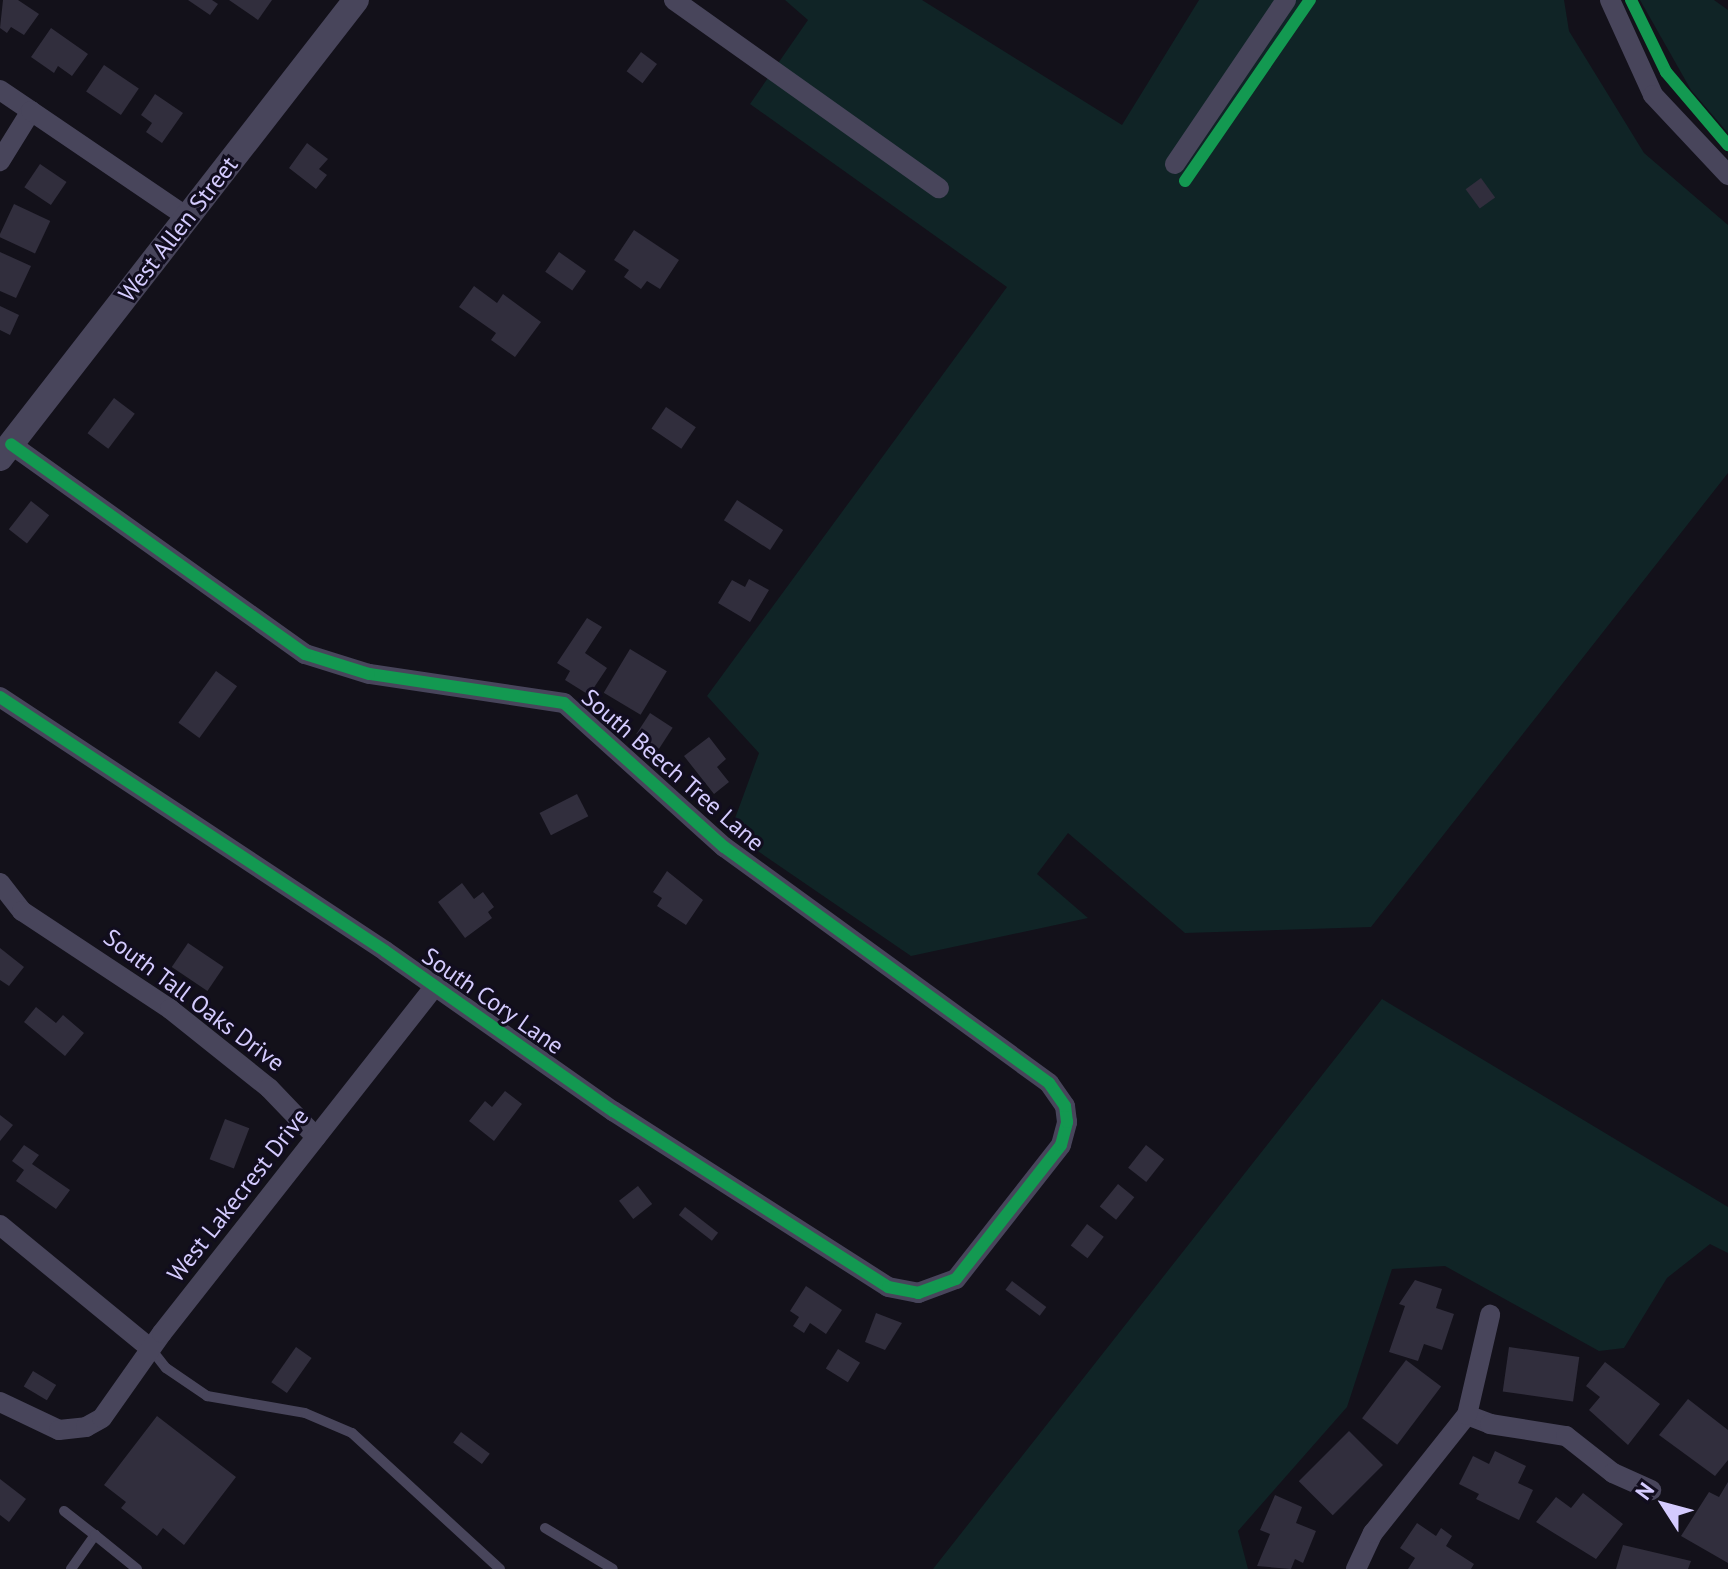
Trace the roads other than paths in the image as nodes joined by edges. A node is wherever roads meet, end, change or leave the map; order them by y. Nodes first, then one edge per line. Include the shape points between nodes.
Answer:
1 (356, 0) edge
2 (674, 0) edge
3 (1286, 0) edge
4 (1610, 0) edge
5 (0, 90) edge
6 (31, 111) junction
7 (0, 161) edge
8 (1175, 164) dead end
9 (1728, 175) edge
10 (939, 188) dead end
11 (187, 217) junction
12 (6, 451) edge
13 (0, 697) edge
14 (0, 883) edge
15 (435, 986) junction
16 (316, 1137) junction
17 (0, 1225) edge
18 (969, 1267) joint
19 (1490, 1315) dead end
20 (151, 1349) junction
21 (0, 1402) edge
22 (1467, 1415) junction
23 (1651, 1490) dead end
24 (64, 1511) dead end
25 (545, 1528) dead end
26 (95, 1535) junction
27 (71, 1569) edge
28 (137, 1569) edge
29 (500, 1569) edge
30 (613, 1569) edge
31 (1356, 1569) edge

1 - 11 street, West Allen Street
2 - 10 street
3 - 8 street
4 - 9 street via 1614,19 1653,95
5 - 6 street
6 - 7 street
6 - 11 street
11 - 12 street, West Allen Street
12 - 18 street, South Beech Tree Lane via 305,654 369,674 564,703 724,847 1049,1083 1065,1106 1061,1145
13 - 15 street, South Cory Lane
14 - 16 street, South Tall Oaks Drive via 22,911 170,1009 269,1088
15 - 16 street, West Lakecrest Drive
15 - 18 street, South Cory Lane via 584,1092 875,1280 903,1291 932,1291
16 - 20 street, West Lakecrest Drive
17 - 20 street
19 - 22 street
20 - 21 street, West Lakecrest Drive via 109,1410 78,1429 41,1425
20 - 29 lane via 166,1368 207,1396 305,1413 342,1427
22 - 23 street via 1566,1436 1613,1473
22 - 31 street via 1373,1533
24 - 26 lane
25 - 30 lane
26 - 27 lane
26 - 28 lane

